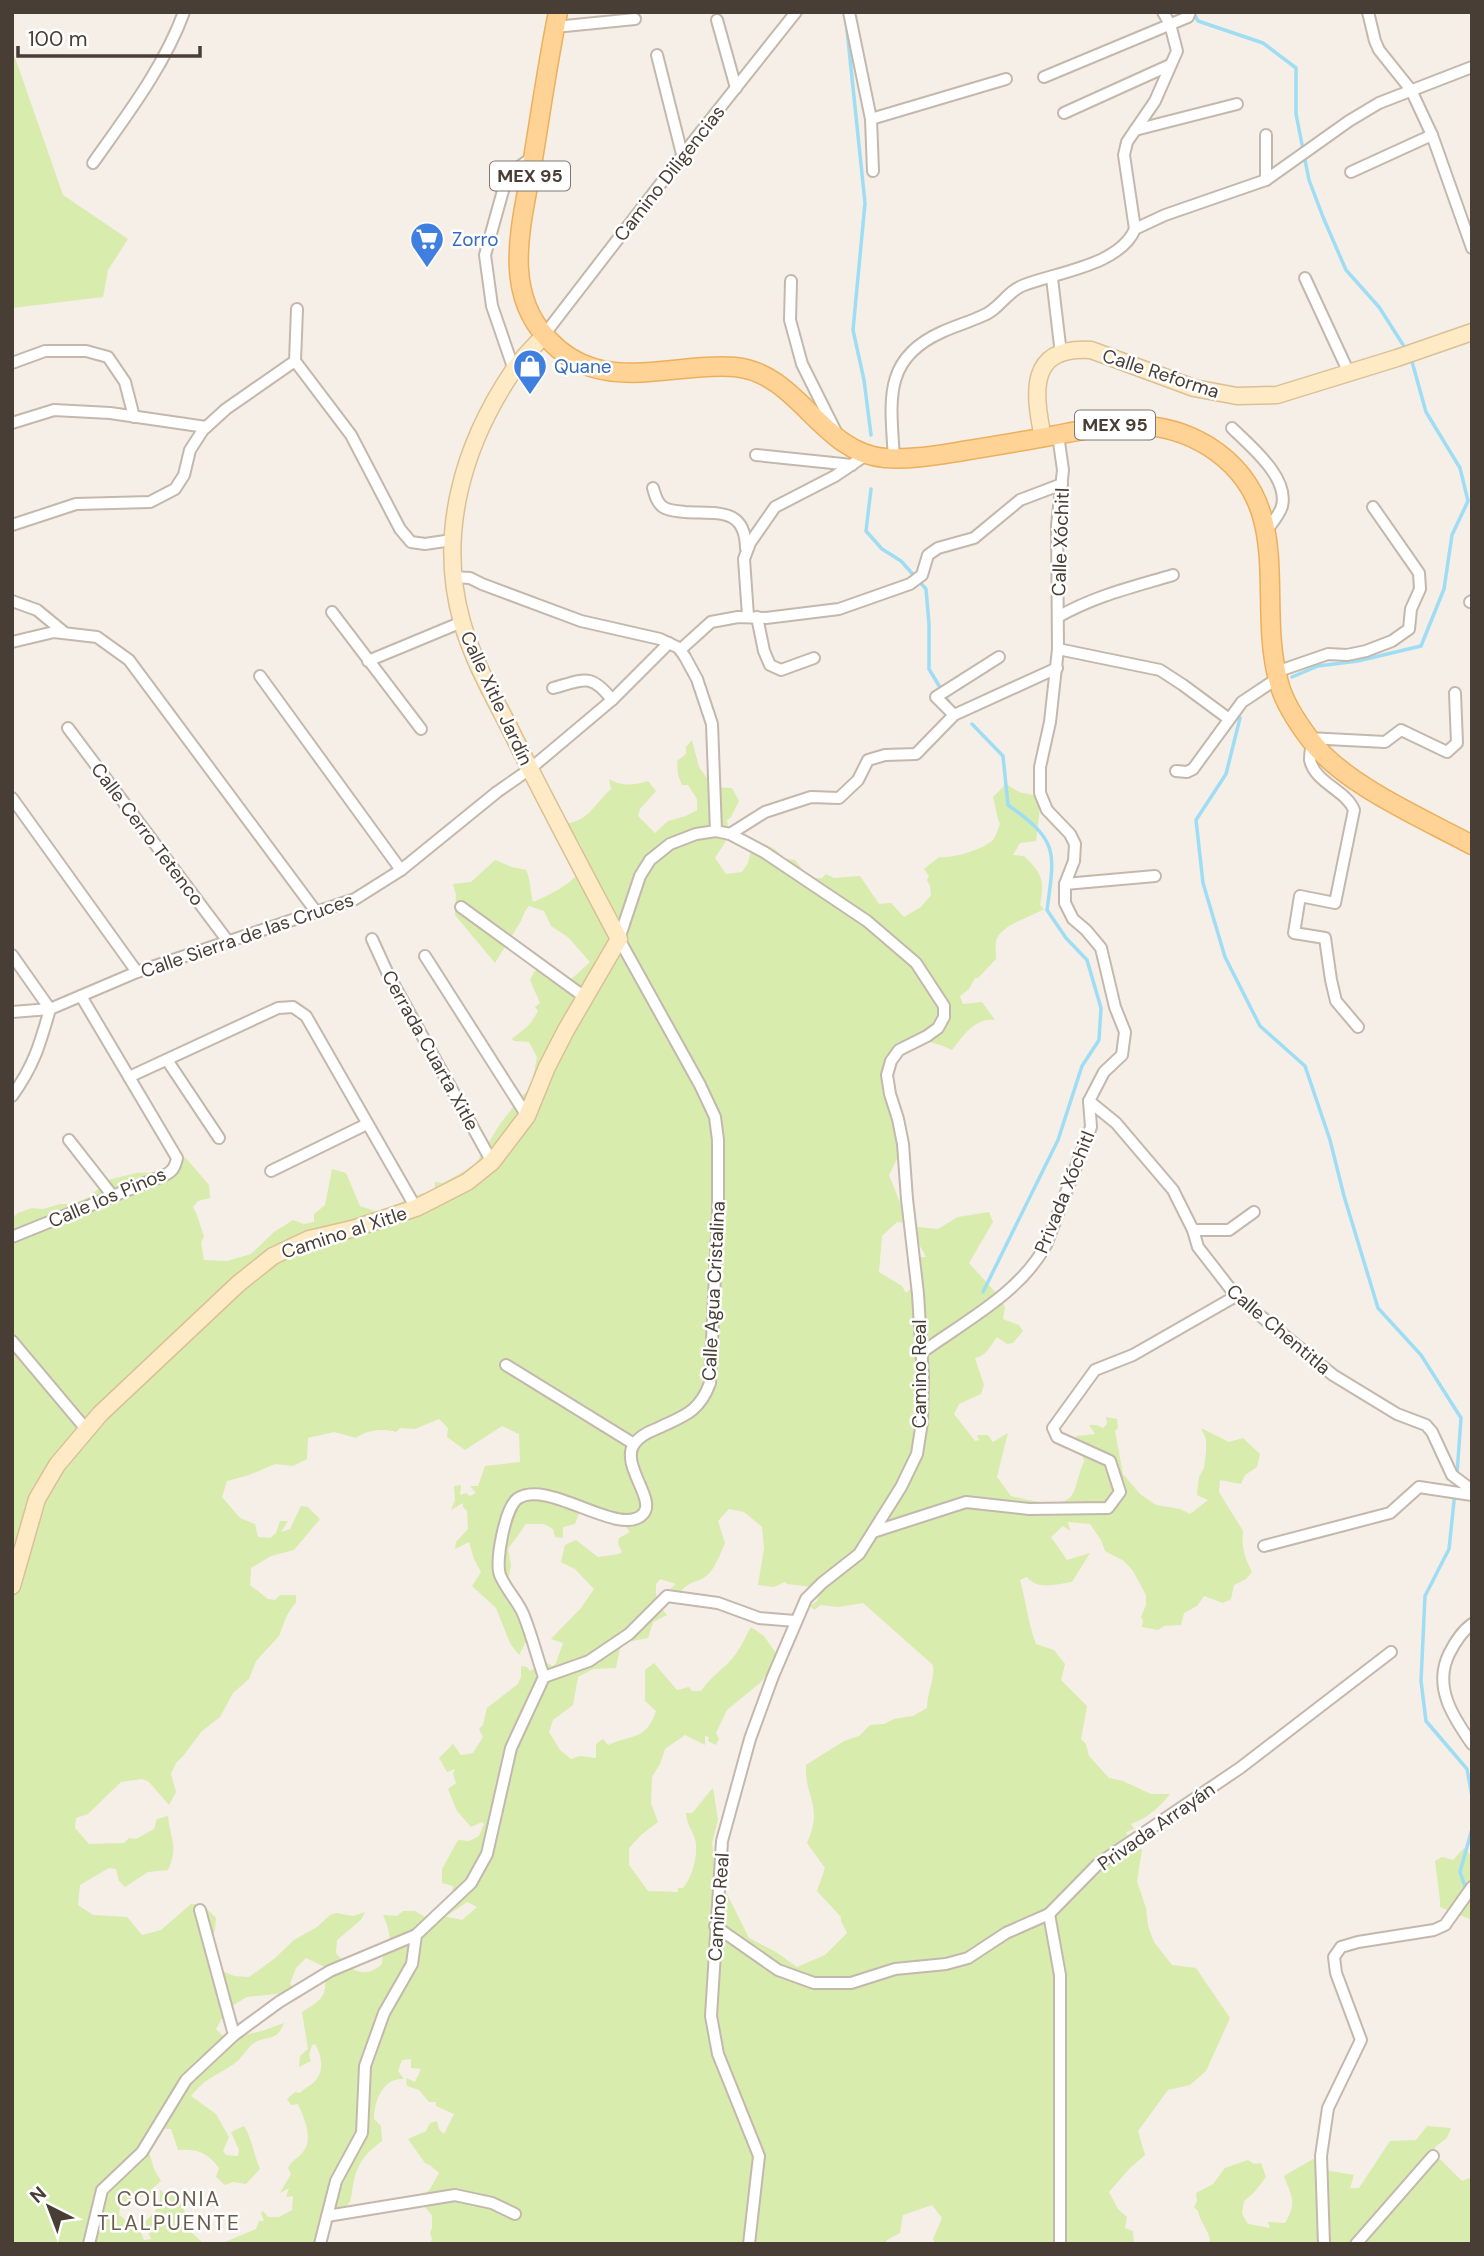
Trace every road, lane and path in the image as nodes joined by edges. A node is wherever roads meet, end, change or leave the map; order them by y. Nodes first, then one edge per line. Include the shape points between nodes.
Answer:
1 (184, 12) edge
2 (796, 12) edge
3 (849, 12) edge
4 (1163, 12) edge
5 (1368, 12) edge
6 (1189, 14) edge
7 (635, 19) dead end
8 (557, 20) edge
9 (718, 20) dead end
10 (1170, 24) junction
11 (657, 55) dead end
12 (1170, 65) junction
13 (1472, 67) edge
14 (1044, 78) dead end
15 (1006, 79) dead end
16 (736, 88) junction
17 (1411, 90) junction
18 (1237, 104) dead end
19 (1064, 113) dead end
20 (871, 119) junction
21 (1135, 130) junction
22 (1266, 135) dead end
23 (1432, 135) junction
24 (682, 154) junction
25 (534, 156) junction
26 (93, 163) dead end
27 (873, 171) dead end
28 (1351, 172) dead end
29 (1266, 180) junction
30 (1135, 229) junction
31 (1472, 248) edge
32 (1052, 278) junction
33 (1305, 278) dead end
34 (791, 281) dead end
35 (297, 309) dead end
36 (1472, 331) edge
37 (544, 335) junction
38 (1061, 354) junction
39 (295, 361) junction
40 (12, 363) edge
41 (514, 370) junction
42 (1349, 373) junction
43 (134, 417) junction
44 (12, 422) edge
45 (206, 427) junction
46 (1232, 428) dead end
47 (1051, 436) junction
48 (840, 441) junction
49 (756, 455) dead end
50 (894, 459) junction
51 (859, 460) junction
52 (1062, 484) junction
53 (653, 488) dead end
54 (1373, 507) dead end
55 (12, 525) edge
56 (1267, 530) junction
57 (452, 540) junction
58 (747, 551) junction
59 (1173, 575) dead end
60 (453, 577) junction
61 (12, 601) edge
62 (332, 612) dead end
63 (753, 617) junction
64 (1058, 617) junction
65 (462, 622) junction
66 (65, 633) junction
67 (12, 642) edge
68 (669, 643) junction
69 (1058, 649) junction
70 (681, 650) junction
71 (999, 657) dead end
72 (814, 658) dead end
73 (368, 661) junction
74 (1057, 668) junction
75 (1277, 675) junction
76 (260, 676) dead end
77 (553, 688) dead end
78 (1455, 693) dead end
79 (612, 700) junction
80 (954, 715) junction
81 (1229, 719) junction
82 (68, 728) dead end
83 (421, 729) dead end
84 (1310, 741) junction
85 (530, 769) junction
86 (1176, 771) dead end
87 (12, 798) edge
88 (716, 831) junction
89 (730, 835) junction
90 (1472, 845) edge
91 (401, 870) junction
92 (1155, 876) dead end
93 (1065, 884) junction
94 (461, 907) dead end
95 (317, 913) junction
96 (372, 939) dead end
97 (620, 939) junction
98 (227, 940) junction
99 (12, 955) edge
100 (425, 956) dead end
101 (137, 972) junction
102 (81, 996) junction
103 (586, 998) junction
104 (50, 1009) junction
105 (12, 1012) edge
106 (1358, 1027) dead end
107 (167, 1060) junction
108 (129, 1077) junction
109 (12, 1096) edge
110 (1089, 1101) junction
111 (527, 1116) junction
112 (367, 1124) junction
113 (219, 1138) dead end
114 (69, 1140) dead end
115 (492, 1162) junction
116 (271, 1171) dead end
117 (113, 1195) junction
118 (415, 1208) junction
119 (1254, 1212) dead end
120 (1193, 1230) junction
121 (12, 1237) edge
122 (1236, 1296) junction
123 (12, 1341) edge
124 (921, 1353) junction
125 (506, 1365) dead end
126 (86, 1429) junction
127 (634, 1444) junction
128 (1466, 1491) edge
129 (873, 1532) junction
130 (1264, 1546) dead end
131 (12, 1586) edge
132 (795, 1621) junction
133 (1472, 1624) edge
134 (1391, 1651) dead end
135 (544, 1677) junction
136 (1472, 1744) edge
137 (1472, 1887) edge
138 (200, 1910) dead end
139 (1049, 1914) junction
140 (715, 1926) junction
141 (416, 1935) junction
142 (234, 2035) junction
143 (1433, 2156) dead end
144 (515, 2214) dead end
145 (327, 2216) junction
146 (89, 2244) edge
147 (320, 2244) edge
148 (749, 2244) edge
149 (1060, 2244) edge
150 (1324, 2244) edge
151 (1356, 2244) edge

1 - 26 street via 175,37
2 - 16 street, Camino Diligencias
3 - 20 street
4 - 10 street
5 - 17 street via 1379,50
6 - 10 street
7 - 8 street
8 - 25 main road, MEX 95
9 - 16 street
10 - 12 street via 1177,51
10 - 14 street
11 - 24 street
12 - 19 street
12 - 21 street via 1155,102
13 - 17 street
15 - 20 street
16 - 24 street, Camino Diligencias
17 - 23 street
17 - 29 street via 1349,121
18 - 21 street
20 - 27 street
21 - 30 street via 1124,155
22 - 29 street
23 - 28 street
23 - 31 street
24 - 37 street, Camino Diligencias
25 - 37 main road, MEX 95 via 519,272 524,304
25 - 41 street via 515,170 504,187 485,255 492,306
29 - 30 street
30 - 32 street via 1130,242 1107,256
32 - 38 street
32 - 50 street via 1023,285 985,315 917,347 900,364 892,386
33 - 42 street
34 - 48 street via 790,320 802,364
35 - 39 street
36 - 42 street, Calle Reforma
37 - 41 street, Calle Xitle Jardín
37 - 48 main road, MEX 95 via 571,358 597,369 730,367 755,372 782,386
38 - 42 street, Calle Reforma via 1091,350 1194,388 1237,396 1277,396
38 - 47 street via 1045,364 1036,392
39 - 45 street
39 - 57 street via 351,435 411,542
40 - 43 street via 45,351 108,357 125,382
41 - 57 street, Calle Xitle Jardín via 467,463 454,509
43 - 44 street via 54,410
43 - 45 street
45 - 55 street via 190,450 175,489 150,502 76,504
46 - 56 street via 1261,456 1282,487 1282,507
47 - 50 main road, MEX 95
47 - 52 street, Calle Xóchitl via 1063,470
47 - 56 main road, MEX 95 via 1126,424 1166,428 1196,439 1241,475
48 - 51 main road, MEX 95
49 - 51 street
50 - 51 main road, MEX 95
51 - 58 street via 775,507
52 - 63 street via 1023,498 974,538 938,548 926,558 919,578 902,588 839,609
52 - 64 street, Calle Xóchitl via 1057,525
53 - 58 street via 664,508 736,519 745,530
54 - 75 street via 1419,573 1420,589 1409,629 1366,651 1328,654
56 - 75 main road, MEX 95
57 - 60 street, Calle Xitle Jardín
58 - 63 street via 744,568
59 - 64 street via 1108,593
60 - 65 street, Calle Xitle Jardín
60 - 68 street via 470,578 580,621
61 - 66 street via 37,610
62 - 73 street
63 - 70 street via 711,622
63 - 72 street via 770,665 781,670
64 - 69 street, Calle Xóchitl
65 - 73 street
65 - 85 street, Calle Xitle Jardín
66 - 67 street
66 - 95 street via 97,637 129,660
68 - 70 street
68 - 79 street, Calle Sierra de las Cruces
69 - 74 street, Calle Xóchitl
69 - 81 street via 1160,670
70 - 88 street via 697,679 712,724
71 - 80 street via 936,698
73 - 83 street
74 - 80 street
74 - 93 street, Calle Xóchitl via 1040,767 1040,793 1047,810 1075,844
75 - 81 street via 1247,697
75 - 84 main road, MEX 95 via 1290,710
76 - 91 street
77 - 79 street via 586,679 602,686
78 - 84 street via 1457,743 1447,752 1401,730 1385,742
79 - 85 street, Calle Sierra de las Cruces
80 - 89 street via 916,754 868,760 858,780 839,798 811,797 765,812
81 - 86 street via 1193,769
82 - 98 street, Calle Cerro Tetenco
84 - 90 main road, MEX 95 via 1363,786
84 - 106 street via 1314,770 1354,810 1335,903 1300,896 1294,933 1325,938 1336,1001
85 - 91 street, Calle Sierra de las Cruces
85 - 97 street, Calle Xitle Jardín
87 - 101 street
88 - 89 street, Camino Real
88 - 97 street, Camino Real via 670,844 650,860 640,876
89 - 124 street, Camino Real via 764,852 867,921 916,963 944,1006 938,1028 899,1050 887,1075 904,1144
91 - 95 street, Calle Sierra de las Cruces via 355,899
92 - 93 street
93 - 110 street, Calle Xóchitl via 1065,903 1073,919 1101,948 1125,1032 1122,1055 1104,1072
94 - 103 street
95 - 98 street, Calle Sierra de las Cruces
96 - 115 street, Cerrada Cuarta Xitle
97 - 103 street, Camino al Xitle
97 - 127 street, Calle Agua Cristalina via 701,1085 715,1116 718,1140 710,1383 704,1400 692,1411
98 - 101 street, Calle Sierra de las Cruces
99 - 104 street
100 - 111 street
101 - 102 street, Calle Sierra de las Cruces
102 - 104 street, Calle Sierra de las Cruces
102 - 108 street, Calle los Pinos
103 - 111 street, Camino al Xitle via 547,1067
104 - 105 street, Calle Sierra de las Cruces
104 - 109 street via 38,1053
107 - 108 street
107 - 112 street via 278,1008 293,1007 306,1016
107 - 113 street
108 - 117 street, Calle los Pinos via 177,1158 176,1166
110 - 120 street, Calle Chentitla via 1116,1123 1173,1190
110 - 124 street, Privada Xóchitl via 1091,1127 1039,1258 1018,1283
111 - 115 street, Camino al Xitle
112 - 116 street
112 - 118 street
114 - 117 street
115 - 118 street, Camino al Xitle via 467,1182
117 - 121 street, Calle los Pinos
118 - 126 street, Camino al Xitle via 309,1239 273,1256
119 - 120 street via 1229,1230
120 - 122 street, Calle Chentitla via 1198,1247
122 - 128 street, Calle Chentitla via 1333,1375 1397,1414 1426,1425 1452,1475
122 - 129 street via 1133,1355 1095,1370 1052,1428 1057,1437 1110,1461 1120,1492 1108,1508 1029,1509 966,1502
123 - 126 street
124 - 129 street, Camino Real via 922,1422 917,1454
125 - 127 street
126 - 131 street, Camino al Xitle via 37,1499
127 - 135 street via 630,1455 647,1502 642,1516 613,1518 542,1494 527,1494 509,1511 498,1553 499,1573 524,1615
128 - 130 street via 1419,1487 1390,1513
129 - 132 street, Camino Real via 859,1554 806,1600
132 - 135 street via 759,1618 718,1603 667,1596 629,1634 589,1661
132 - 140 street, Camino Real via 750,1739 722,1841
133 - 136 street via 1453,1647 1441,1683 1447,1703
134 - 139 street, Privada Arrayán via 1240,1768 1098,1864
135 - 141 street via 511,1748 487,1854 471,1883
137 - 150 street via 1445,1925 1358,1942 1341,1947 1334,1957 1361,2040 1328,2108 1321,2156
138 - 142 street
139 - 140 street, Privada Arrayán via 1006,1933 968,1958 895,1969 851,1983 814,1983 778,1970
139 - 149 street via 1060,1975
140 - 148 street, Camino Real via 711,2016 718,2054 759,2156
141 - 142 street via 330,1971
141 - 145 street via 412,1964 384,2013 365,2066 362,2133 336,2181
142 - 146 street via 186,2080 142,2152 102,2190
143 - 151 street
144 - 145 street via 492,2203 455,2195
145 - 147 street

